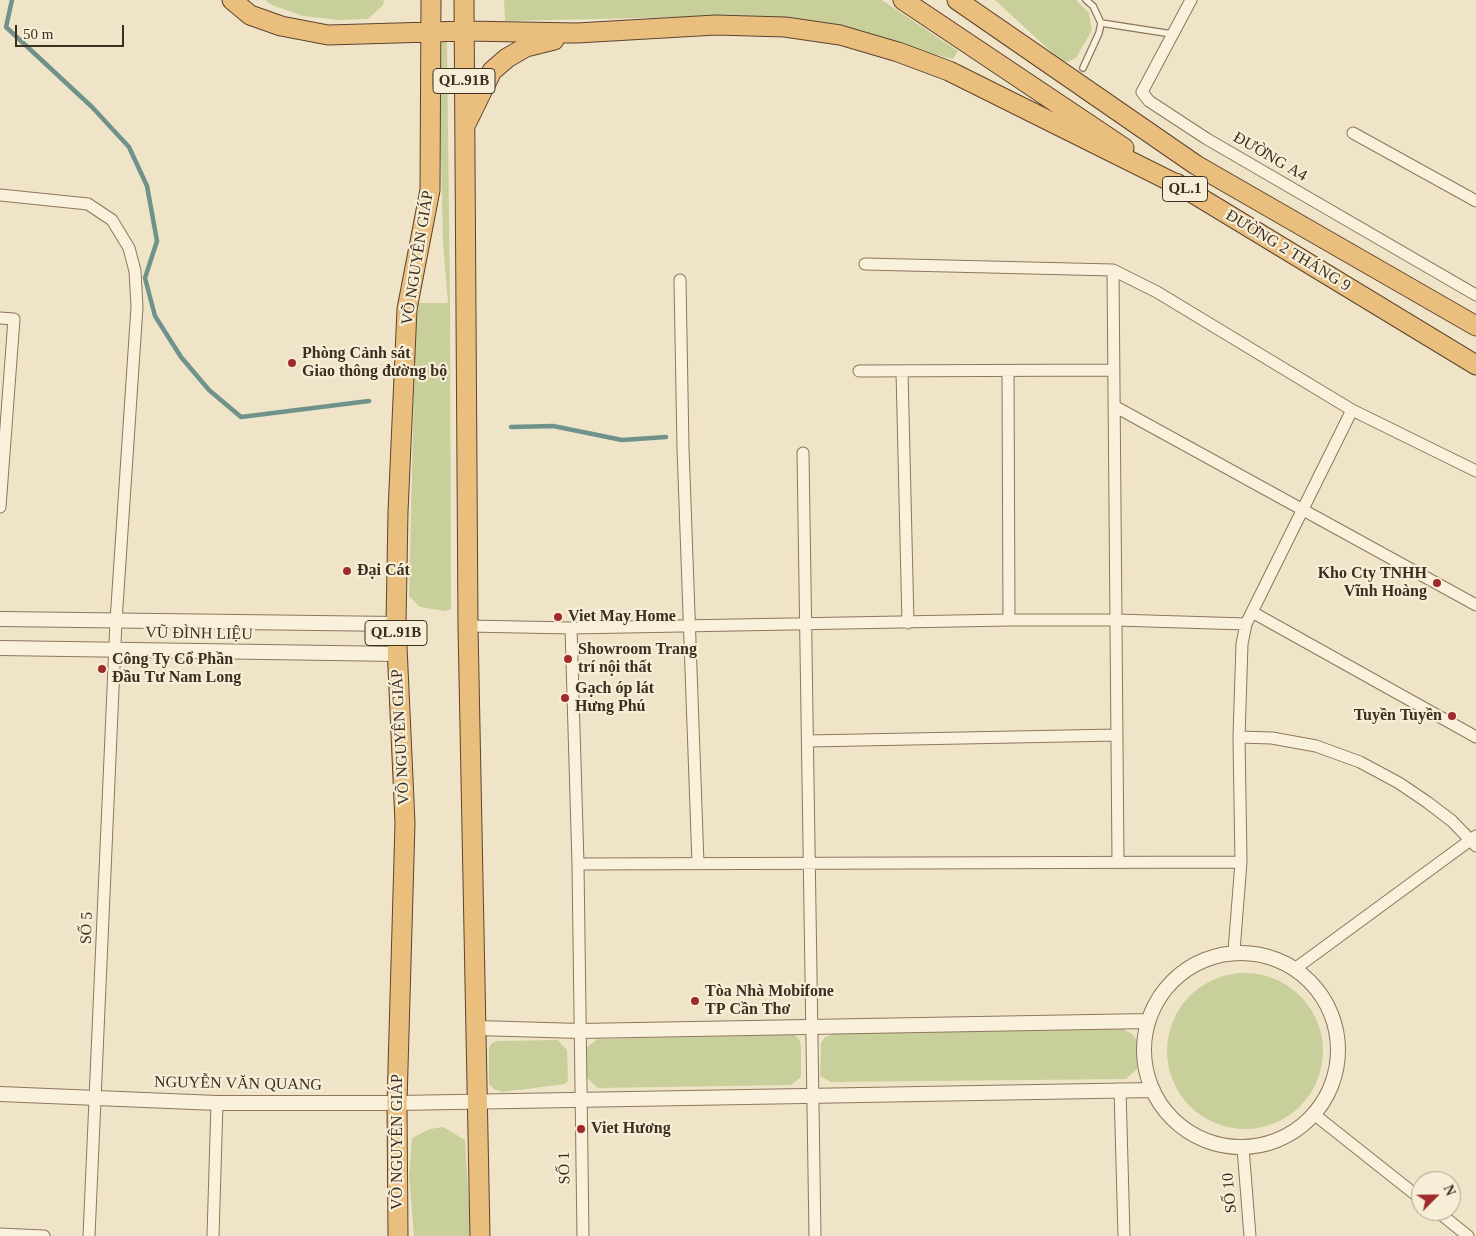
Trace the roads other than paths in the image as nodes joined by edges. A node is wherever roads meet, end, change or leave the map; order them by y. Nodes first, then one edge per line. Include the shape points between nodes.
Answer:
1 (232, 0) edge
2 (431, 0) edge
3 (464, 0) edge
4 (903, 0) edge
5 (957, 0) edge
6 (962, 0) edge
7 (1086, 0) edge
8 (1191, 0) edge
9 (1101, 23) junction
10 (431, 32) junction
11 (465, 32) junction
12 (577, 33) junction
13 (1172, 34) junction
14 (1014, 40) junction
15 (1083, 68) dead end
16 (463, 130) junction
17 (1353, 133) dead end
18 (1186, 189) junction
19 (0, 195) edge
20 (1476, 201) edge
21 (865, 264) dead end
22 (1113, 270) junction
23 (680, 280) dead end
24 (1476, 295) edge
25 (0, 318) edge
26 (1476, 326) edge
27 (1476, 365) edge
28 (1114, 370) junction
29 (858, 371) dead end
30 (902, 371) junction
31 (1008, 371) junction
32 (1114, 406) junction
33 (1352, 410) junction
34 (803, 453) dead end
35 (1476, 471) edge
36 (0, 507) edge
37 (1303, 509) junction
38 (1476, 605) edge
39 (1252, 612) junction
40 (0, 620) edge
41 (1009, 620) junction
42 (1116, 620) junction
43 (116, 621) junction
44 (908, 623) junction
45 (396, 624) junction
46 (806, 624) junction
47 (1246, 624) junction
48 (468, 626) junction
49 (690, 626) junction
50 (571, 628) junction
51 (0, 648) edge
52 (115, 650) junction
53 (397, 654) junction
54 (1117, 735) junction
55 (1239, 737) junction
56 (1476, 737) edge
57 (808, 741) junction
58 (1474, 840) edge
59 (1118, 862) junction
60 (1241, 862) junction
61 (698, 863) junction
62 (810, 863) junction
63 (578, 864) junction
64 (1234, 951) junction
65 (1296, 968) junction
66 (1148, 1021) junction
67 (812, 1027) junction
68 (477, 1028) junction
69 (580, 1031) junction
70 (1120, 1089) junction
71 (1152, 1090) junction
72 (0, 1094) edge
73 (813, 1095) junction
74 (97, 1097) junction
75 (580, 1100) junction
76 (476, 1102) junction
77 (217, 1103) junction
78 (397, 1103) junction
79 (1315, 1115) junction
80 (1243, 1148) junction
81 (1411, 1191) edge
82 (1449, 1221) edge
83 (0, 1234) edge
84 (44, 1236) edge
85 (89, 1236) edge
86 (213, 1236) edge
87 (398, 1236) edge
88 (480, 1236) edge
89 (583, 1236) edge
90 (815, 1236) edge
91 (1124, 1236) edge
92 (1250, 1236) edge
93 (1468, 1236) edge

1 - 10 highway via 250,15 281,26 328,35
2 - 10 highway, VÕ NGUYÊN GIÁP / QL.91B
3 - 11 highway, QL.91B
4 - 18 highway, ĐƯỜNG 2 THÁNG 9 / QL.1
5 - 14 highway, ĐƯỜNG 2 THÁNG 9 / QL.1
6 - 14 highway
7 - 9 lane via 1093,6
8 - 13 street, ĐƯỜNG A4
9 - 13 lane
9 - 15 lane
10 - 11 highway
10 - 45 highway, VÕ NGUYÊN GIÁP / QL.91B via 430,190 407,309
11 - 12 highway
11 - 16 highway, QL.91B
12 - 16 highway via 526,47 492,71
12 - 18 highway via 716,25 785,27 840,35 949,71
13 - 24 street, ĐƯỜNG A4 via 1142,92 1149,101 1207,139
14 - 26 highway, ĐƯỜNG 2 THÁNG 9 / QL.1 via 1196,165
16 - 48 highway, QL.91B
17 - 20 street
18 - 27 highway, ĐƯỜNG 2 THÁNG 9 / QL.1
19 - 43 street, SỐ 5 via 88,204 112,220 129,248 135,271 137,307
21 - 22 street
22 - 28 street
22 - 33 street via 1157,292
23 - 49 street
25 - 36 street via 14,319
28 - 31 street
28 - 32 street
29 - 30 street
30 - 31 street
30 - 44 street
31 - 41 street
32 - 37 street
32 - 42 street
33 - 35 street
33 - 37 street
34 - 46 street
37 - 38 street
37 - 39 street
39 - 47 street
39 - 56 street
40 - 43 street, VŨ ĐÌNH LIỆU
41 - 42 street
41 - 44 street
42 - 47 street
42 - 54 street
43 - 45 street, VŨ ĐÌNH LIỆU
43 - 52 street, SỐ 5
44 - 46 street
45 - 53 highway, VÕ NGUYÊN GIÁP / QL.91B
46 - 49 street
46 - 57 street
47 - 55 street via 1242,644
48 - 50 street
48 - 68 highway, QL.91B
49 - 50 street
49 - 61 street
50 - 63 street, SỐ 1
51 - 52 street, VŨ ĐÌNH LIỆU
52 - 53 street, VŨ ĐÌNH LIỆU
52 - 74 street, SỐ 5
53 - 78 highway, VÕ NGUYÊN GIÁP / QL.91B via 405,822
54 - 57 street
54 - 59 street
55 - 58 street via 1272,738 1316,746 1360,762 1427,802
55 - 60 street
57 - 62 street
58 - 65 street
59 - 60 street
59 - 62 street
60 - 64 street
61 - 62 street
61 - 63 street
62 - 67 street
63 - 69 street, SỐ 1
64 - 65 street via 1266,955
64 - 66 street via 1205,958 1180,973 1160,994
65 - 79 street via 1319,989 1334,1016 1339,1047 1335,1078
66 - 67 street
66 - 71 street via 1144,1056
67 - 69 street
67 - 73 street
68 - 69 street
68 - 76 highway, QL.91B
69 - 75 street, SỐ 1
70 - 71 street, NGUYỄN VĂN QUANG
70 - 73 street, NGUYỄN VĂN QUANG
70 - 91 street
71 - 80 street via 1168,1114 1189,1132 1215,1144
72 - 74 street, NGUYỄN VĂN QUANG
73 - 75 street, NGUYỄN VĂN QUANG
73 - 90 street
74 - 77 street, NGUYỄN VĂN QUANG
74 - 85 street, SỐ 5
75 - 76 street, NGUYỄN VĂN QUANG
75 - 89 street, SỐ 1
76 - 78 street, NGUYỄN VĂN QUANG
76 - 88 highway, QL.91B
77 - 78 street, NGUYỄN VĂN QUANG
77 - 86 street
78 - 87 highway, VÕ NGUYÊN GIÁP / QL.91B
79 - 80 street via 1301,1128 1273,1143
79 - 81 street
80 - 92 street, SỐ 10
82 - 93 street
83 - 84 street

